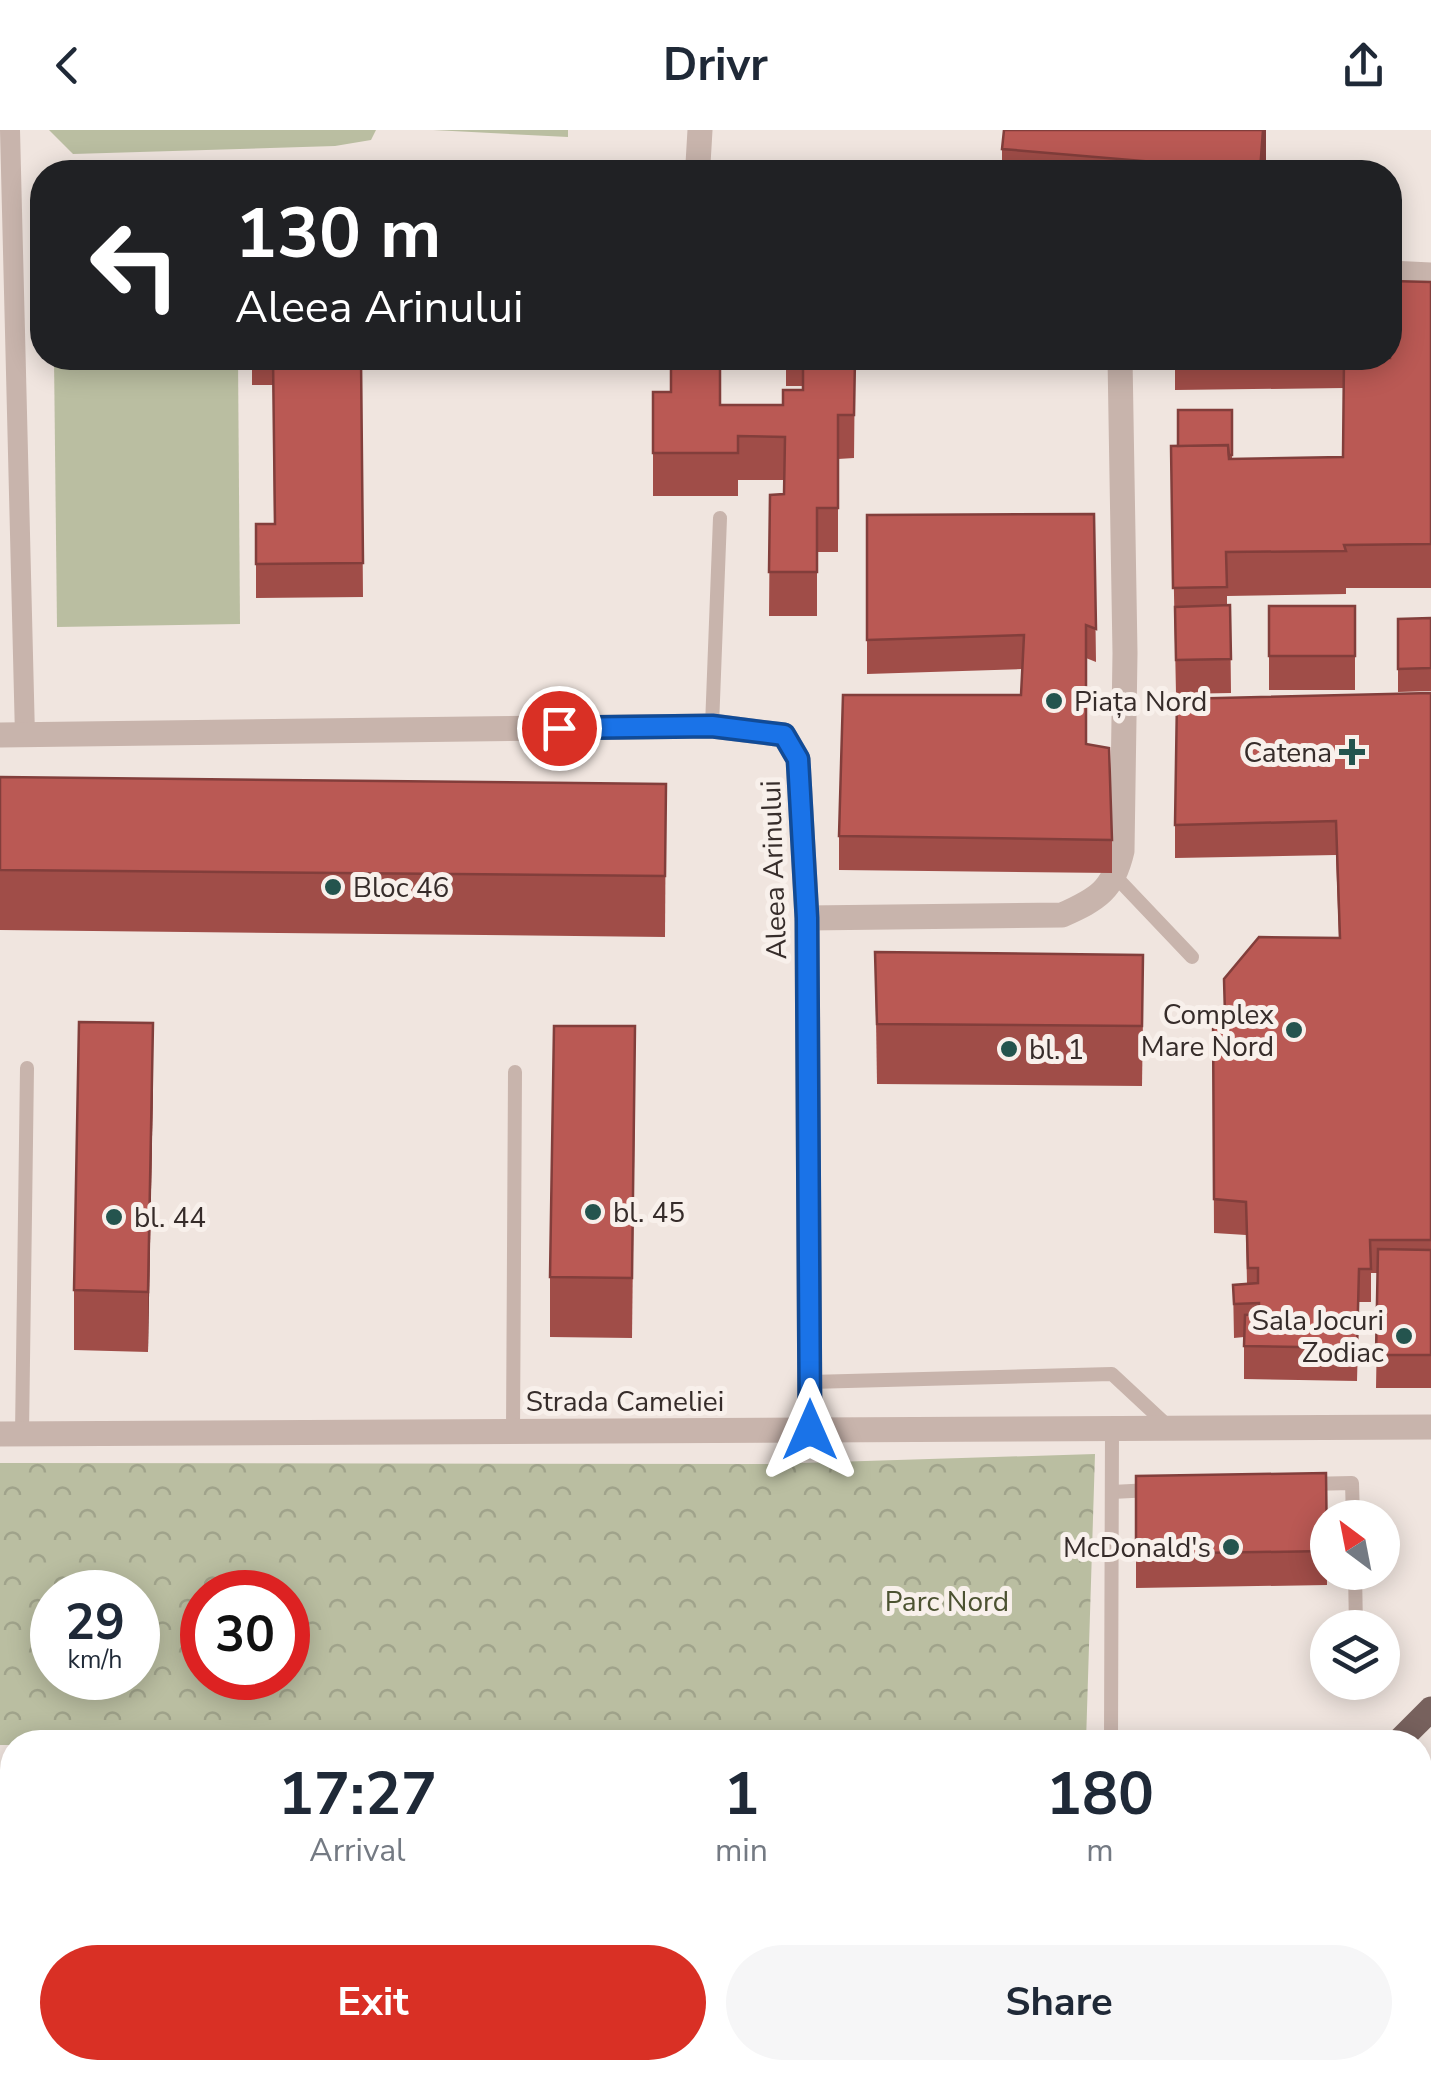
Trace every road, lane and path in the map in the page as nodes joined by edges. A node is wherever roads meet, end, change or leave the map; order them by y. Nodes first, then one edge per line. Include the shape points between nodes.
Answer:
1 (10, 130) edge
2 (700, 130) edge
3 (698, 160) edge
4 (1402, 274) edge
5 (1431, 276) edge
6 (1120, 370) edge
7 (720, 518) dead end
8 (712, 726) junction
9 (12, 736) edge
10 (1116, 878) junction
11 (807, 918) junction
12 (1192, 958) dead end
13 (27, 1068) dead end
14 (515, 1072) dead end
15 (810, 1382) junction
16 (1431, 1427) edge
17 (1112, 1428) junction
18 (1171, 1428) junction
19 (810, 1430) junction
20 (513, 1432) junction
21 (11, 1434) edge
22 (1296, 1485) edge
23 (1167, 1490) edge
24 (1112, 1492) junction
25 (1352, 1500) edge
26 (1431, 1709) edge
27 (1111, 1730) edge
28 (1410, 1730) edge

1 - 9 street
2 - 3 street
4 - 5 street
6 - 10 street via 1125,652
7 - 8 lane
8 - 9 street, Aleea Arinului
8 - 11 street, Aleea Arinului via 784,735 798,759
10 - 11 street via 1093,901 1062,915
10 - 12 lane
11 - 15 street, Aleea Arinului
13 - 21 lane
14 - 20 lane
15 - 18 lane via 1112,1374
15 - 19 street, Aleea Arinului
16 - 18 street, Strada Cameliei
17 - 18 street, Strada Cameliei
17 - 19 street, Strada Cameliei
17 - 24 lane
19 - 20 street, Strada Cameliei
20 - 21 street, Strada Cameliei
22 - 25 lane via 1352,1483
23 - 24 lane
24 - 27 lane
26 - 28 main road

